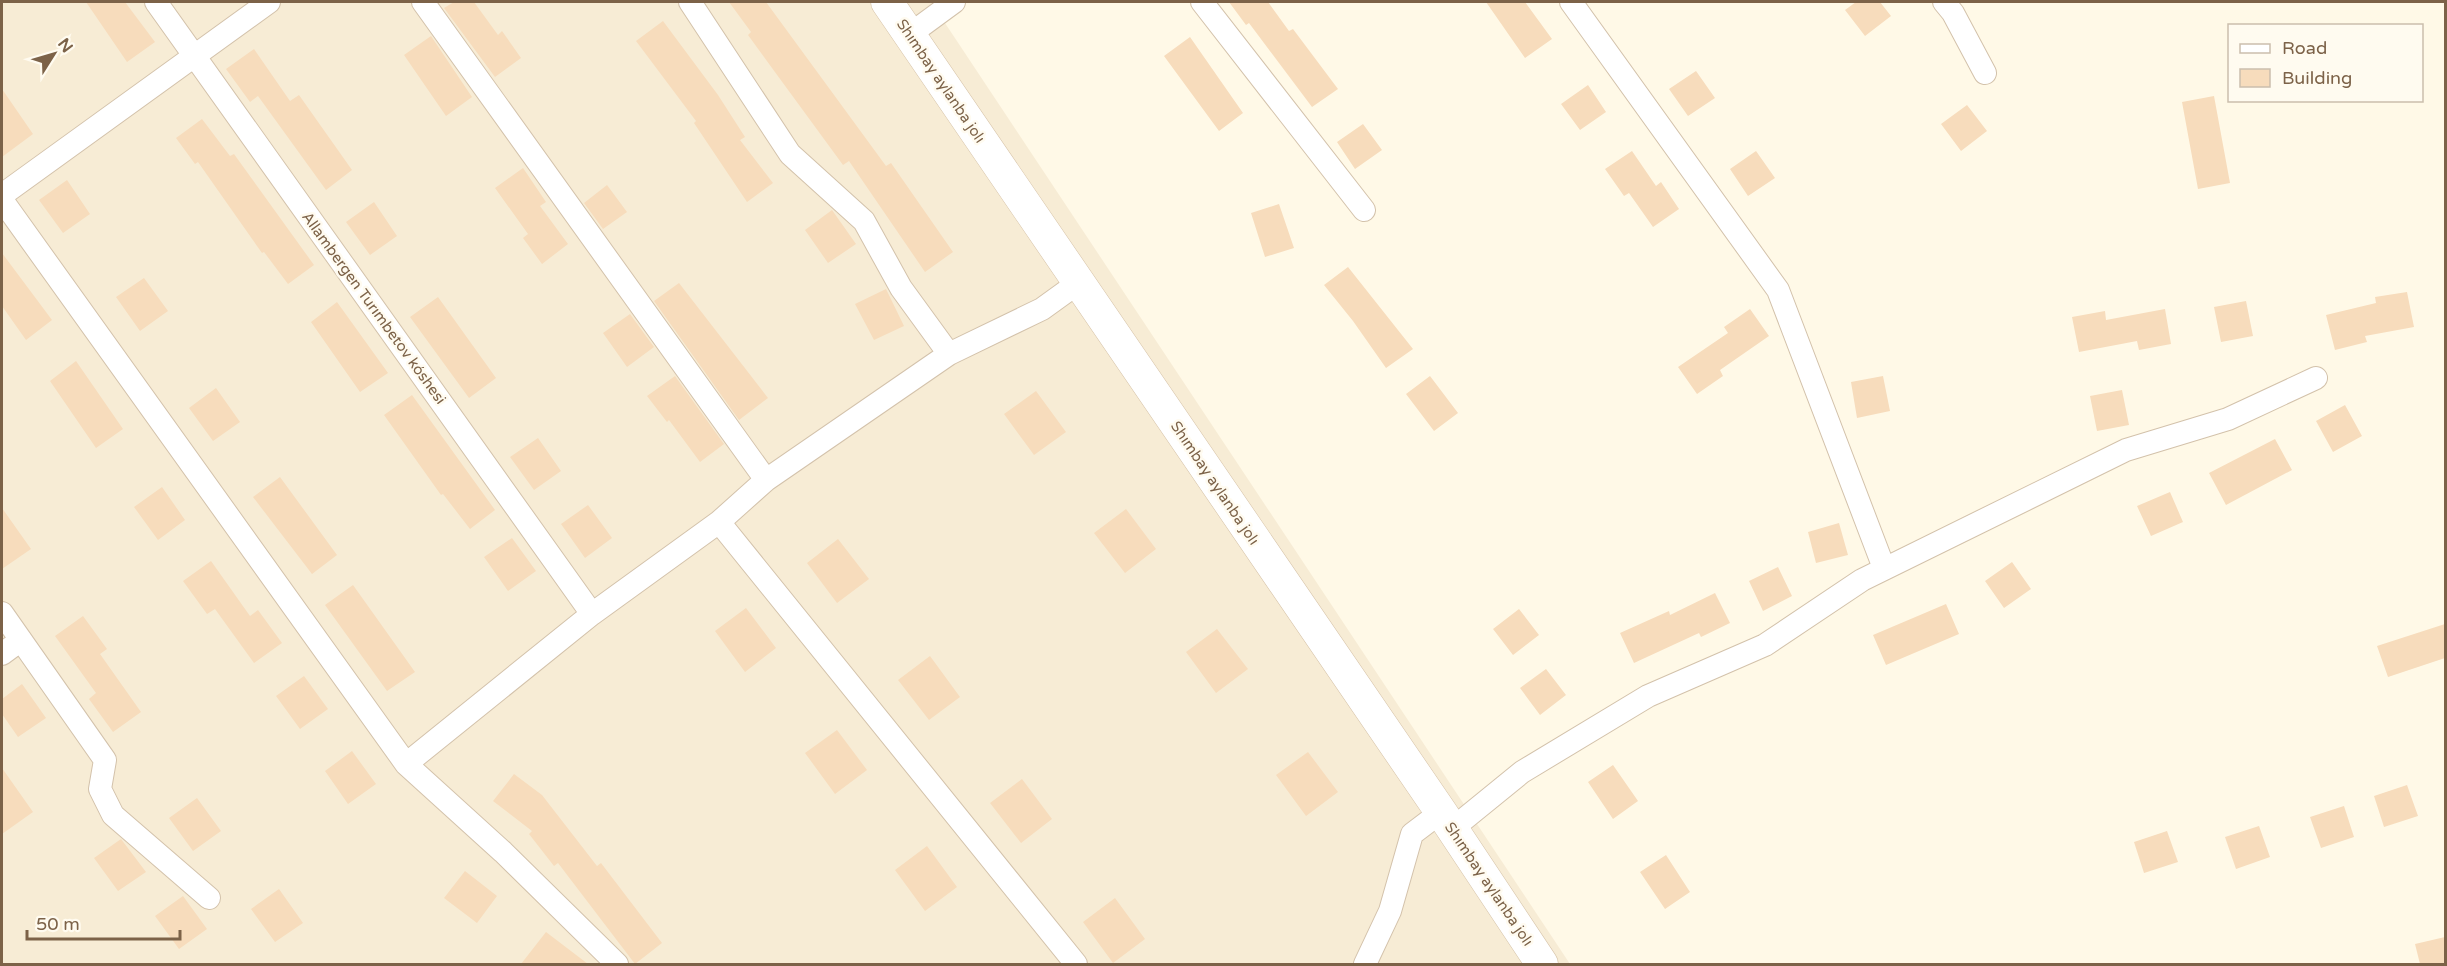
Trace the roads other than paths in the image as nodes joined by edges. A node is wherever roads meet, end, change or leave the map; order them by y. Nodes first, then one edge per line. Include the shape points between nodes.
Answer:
1 (156, 2) edge
2 (269, 2) edge
3 (423, 2) edge
4 (690, 2) edge
5 (887, 2) edge
6 (954, 2) edge
7 (1202, 2) edge
8 (1570, 2) edge
9 (1944, 2) edge
10 (909, 35) junction
11 (193, 54) junction
12 (1985, 73) dead end
13 (2, 195) edge
14 (2, 200) edge
15 (1364, 210) dead end
16 (1078, 282) junction
17 (949, 354) junction
18 (2316, 378) dead end
19 (766, 480) junction
20 (719, 522) junction
21 (1884, 568) junction
22 (2, 613) edge
23 (592, 614) junction
24 (21, 640) junction
25 (2, 654) edge
26 (406, 764) junction
27 (1446, 821) junction
28 (209, 898) dead end
29 (617, 964) edge
30 (1076, 964) edge
31 (1365, 964) edge
32 (1542, 964) edge

1 - 11 street, Allambergen Turımbetov kóshesi
2 - 11 street
3 - 19 street
4 - 17 street via 790,154 864,221 901,288
5 - 10 main road, Shımbay aylanba jolı
6 - 10 street
7 - 15 street
8 - 21 street via 1778,290
9 - 12 street
10 - 16 main road, Shımbay aylanba jolı
11 - 13 street
11 - 23 street, Allambergen Turımbetov kóshesi
14 - 26 street
16 - 17 street via 1042,309
16 - 27 main road, Shımbay aylanba jolı
17 - 19 street
18 - 21 street via 2229,419 2126,450
19 - 20 street
20 - 23 street
20 - 30 street
21 - 27 street via 1765,645 1648,696
22 - 24 street
23 - 26 street
24 - 25 street
24 - 28 street via 105,760 100,789 113,815
26 - 29 street
27 - 31 street via 1412,834 1390,911
27 - 32 main road, Shımbay aylanba jolı

